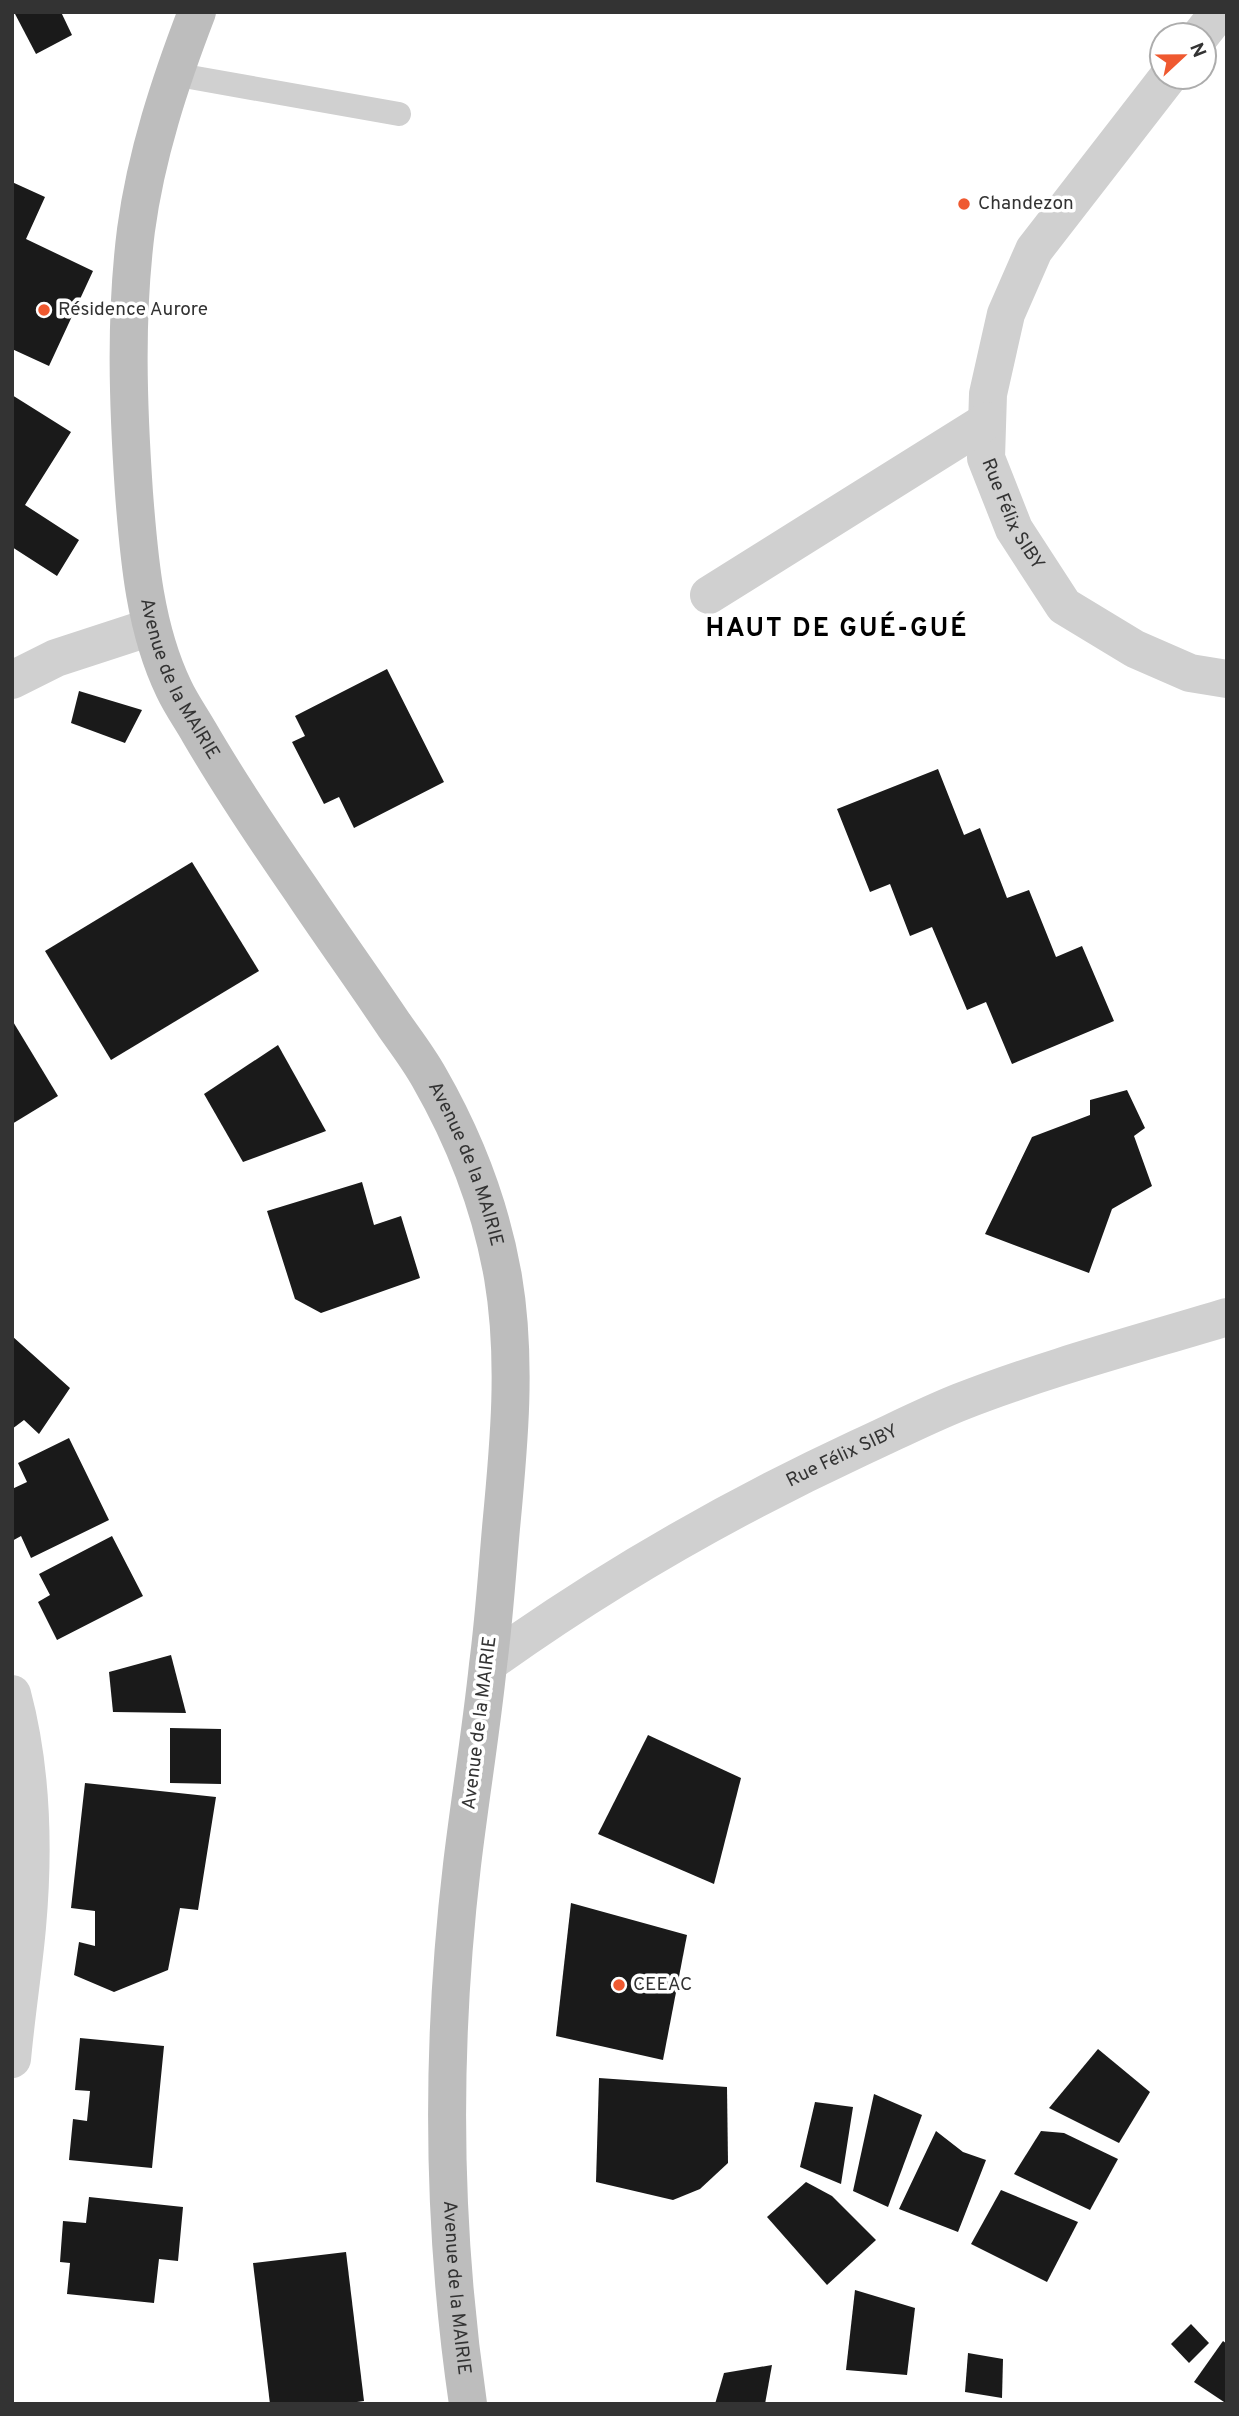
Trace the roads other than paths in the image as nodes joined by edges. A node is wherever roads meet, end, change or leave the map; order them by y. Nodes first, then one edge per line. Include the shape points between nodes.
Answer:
1 (197, 12) edge
2 (173, 74) junction
3 (1157, 91) edge
4 (399, 114) dead end
5 (987, 421) junction
6 (709, 595) dead end
7 (151, 627) junction
8 (1227, 679) edge
9 (12, 680) edge
10 (1227, 1317) edge
11 (489, 1663) junction
12 (12, 1694) edge
13 (12, 2059) edge
14 (468, 2404) edge

1 - 2 main road, Avenue de la MAIRIE
2 - 4 lane
2 - 7 main road, Avenue de la MAIRIE via 136,227 128,368 136,524
3 - 5 street, Rue Félix SIBY via 1034,250 1006,314 988,394
5 - 6 street
5 - 8 street, Rue Félix SIBY via 986,458 1014,529 1064,606 1135,649 1190,673
7 - 9 street via 56,658
7 - 11 main road, Avenue de la MAIRIE via 173,687 248,813 429,1076 465,1150 490,1225 503,1276 510,1336 510,1410
10 - 11 street, Rue Félix SIBY via 959,1403 833,1460 645,1559
11 - 14 main road, Avenue de la MAIRIE via 462,1866 449,2037 450,2237
12 - 13 street via 30,1786 27,1924

